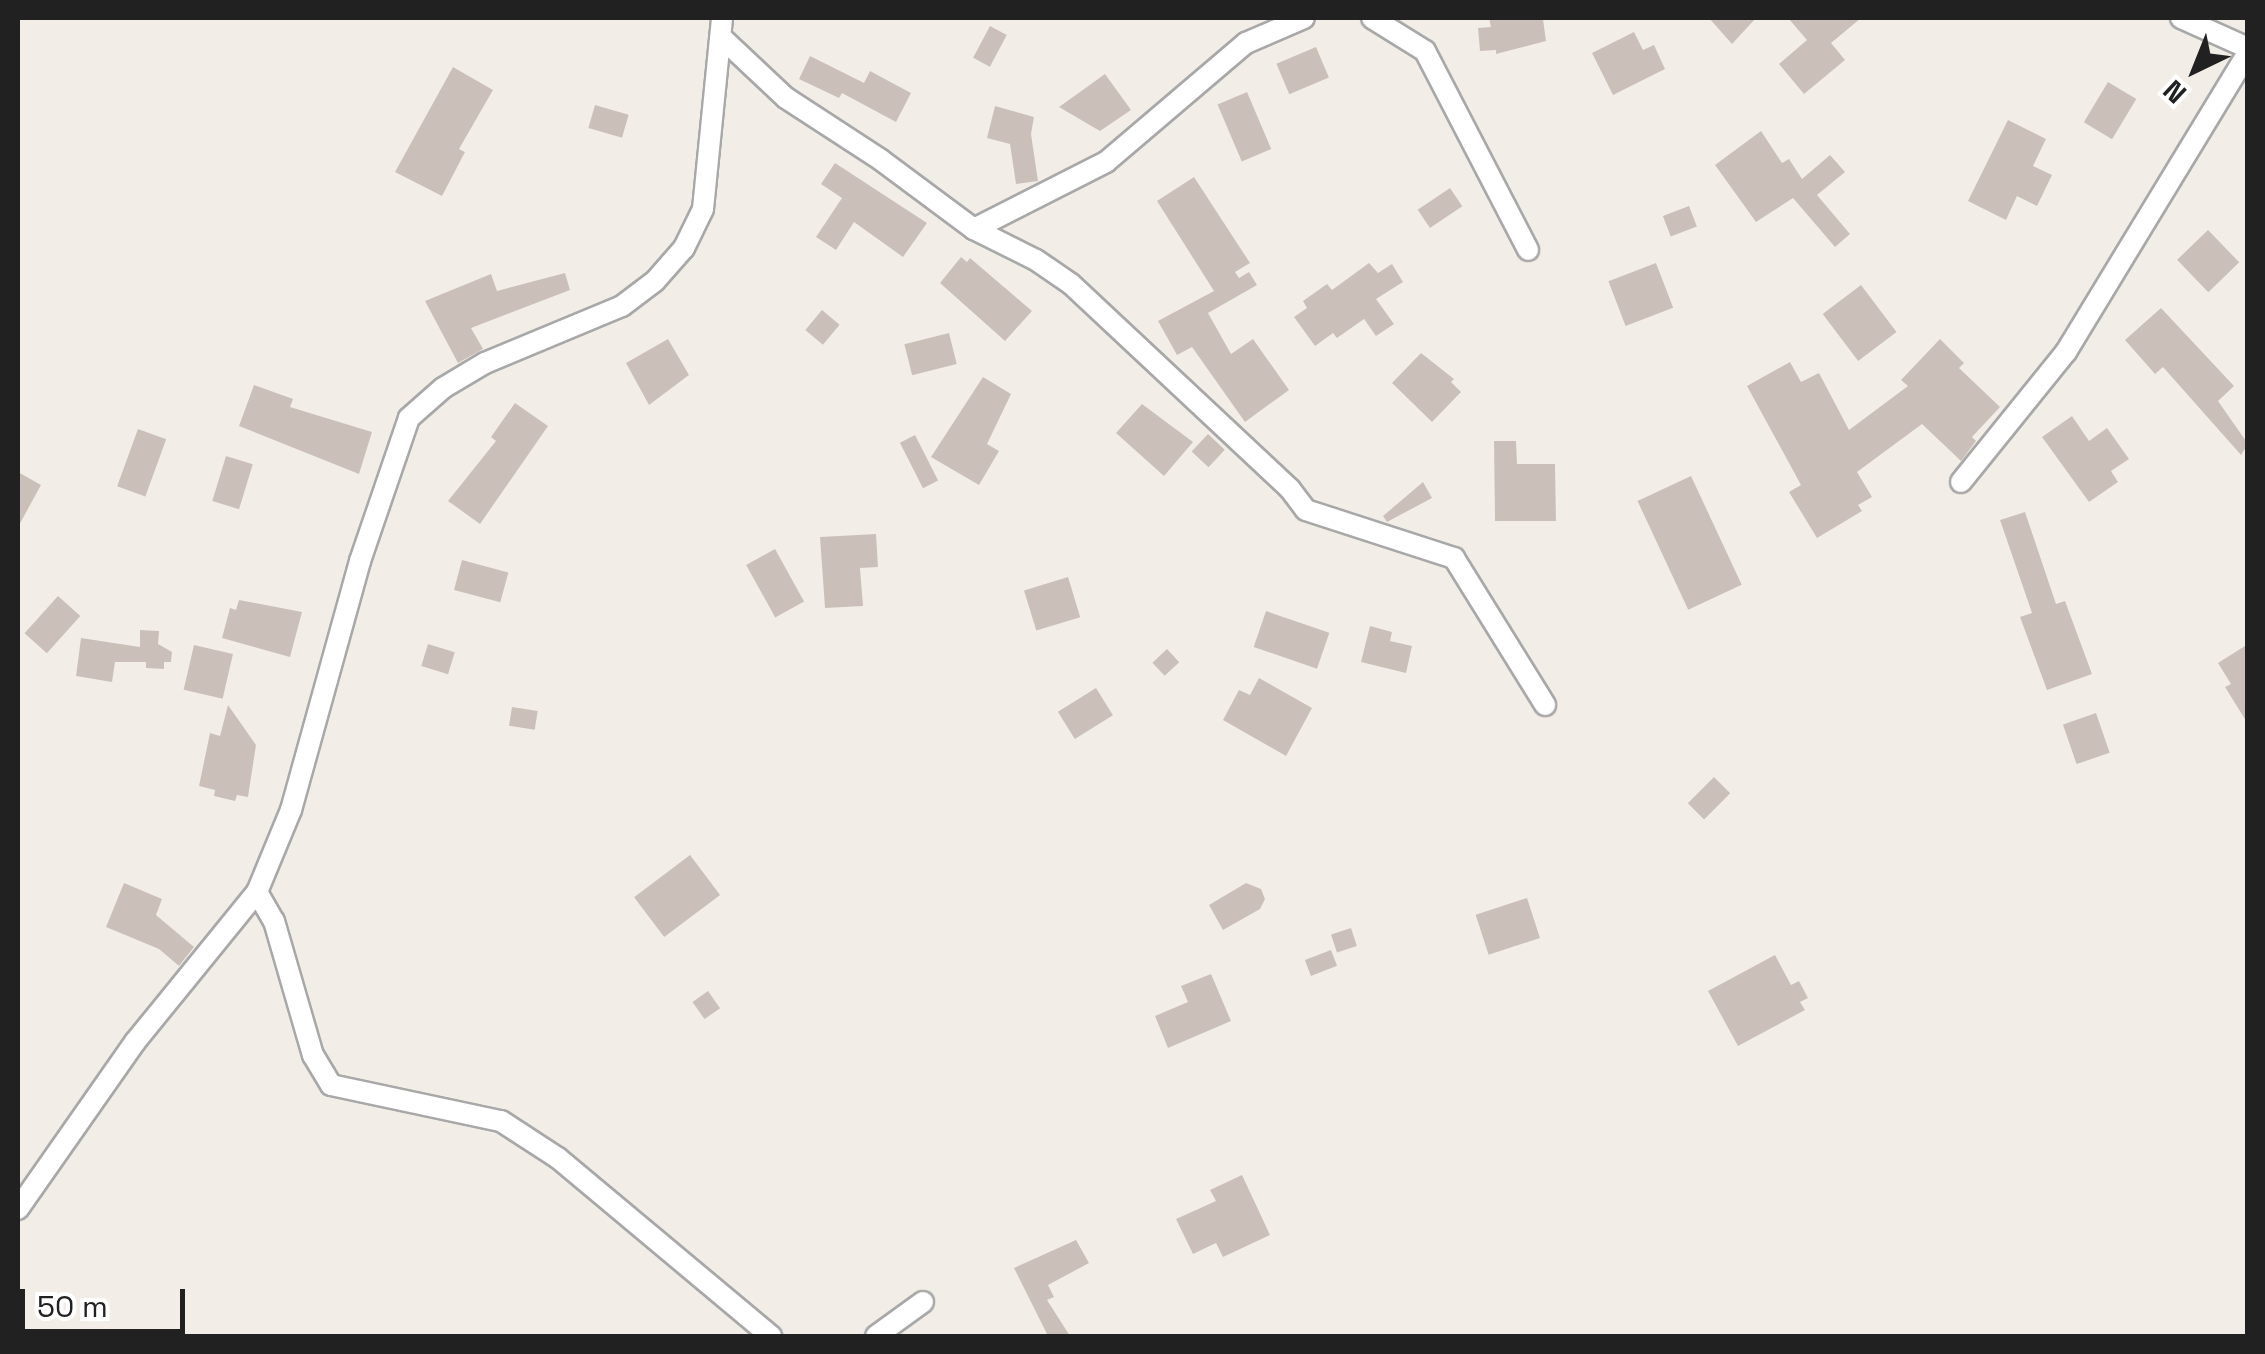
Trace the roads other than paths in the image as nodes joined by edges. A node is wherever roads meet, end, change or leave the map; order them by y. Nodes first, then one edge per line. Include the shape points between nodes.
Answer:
1 (1304, 18) edge
2 (1372, 18) edge
3 (2181, 18) edge
4 (722, 27) edge
5 (2248, 50) edge
6 (974, 229) junction
7 (1528, 250) dead end
8 (1960, 482) dead end
9 (1545, 705) dead end
10 (257, 892) junction
11 (18, 1210) edge
12 (923, 1302) dead end
13 (771, 1336) edge
14 (876, 1336) edge

1 - 6 street via 1246,44 1106,162
2 - 7 street via 1425,51
3 - 5 street
4 - 6 street via 786,98
4 - 10 street via 704,209 684,248 622,306 485,363 410,418 360,561 291,810
5 - 8 street via 2066,352
6 - 9 street via 1036,260 1097,306 1306,510 1454,558
10 - 11 street via 135,1042
10 - 13 street via 274,921 313,1055 331,1084 501,1121 558,1158
12 - 14 street

